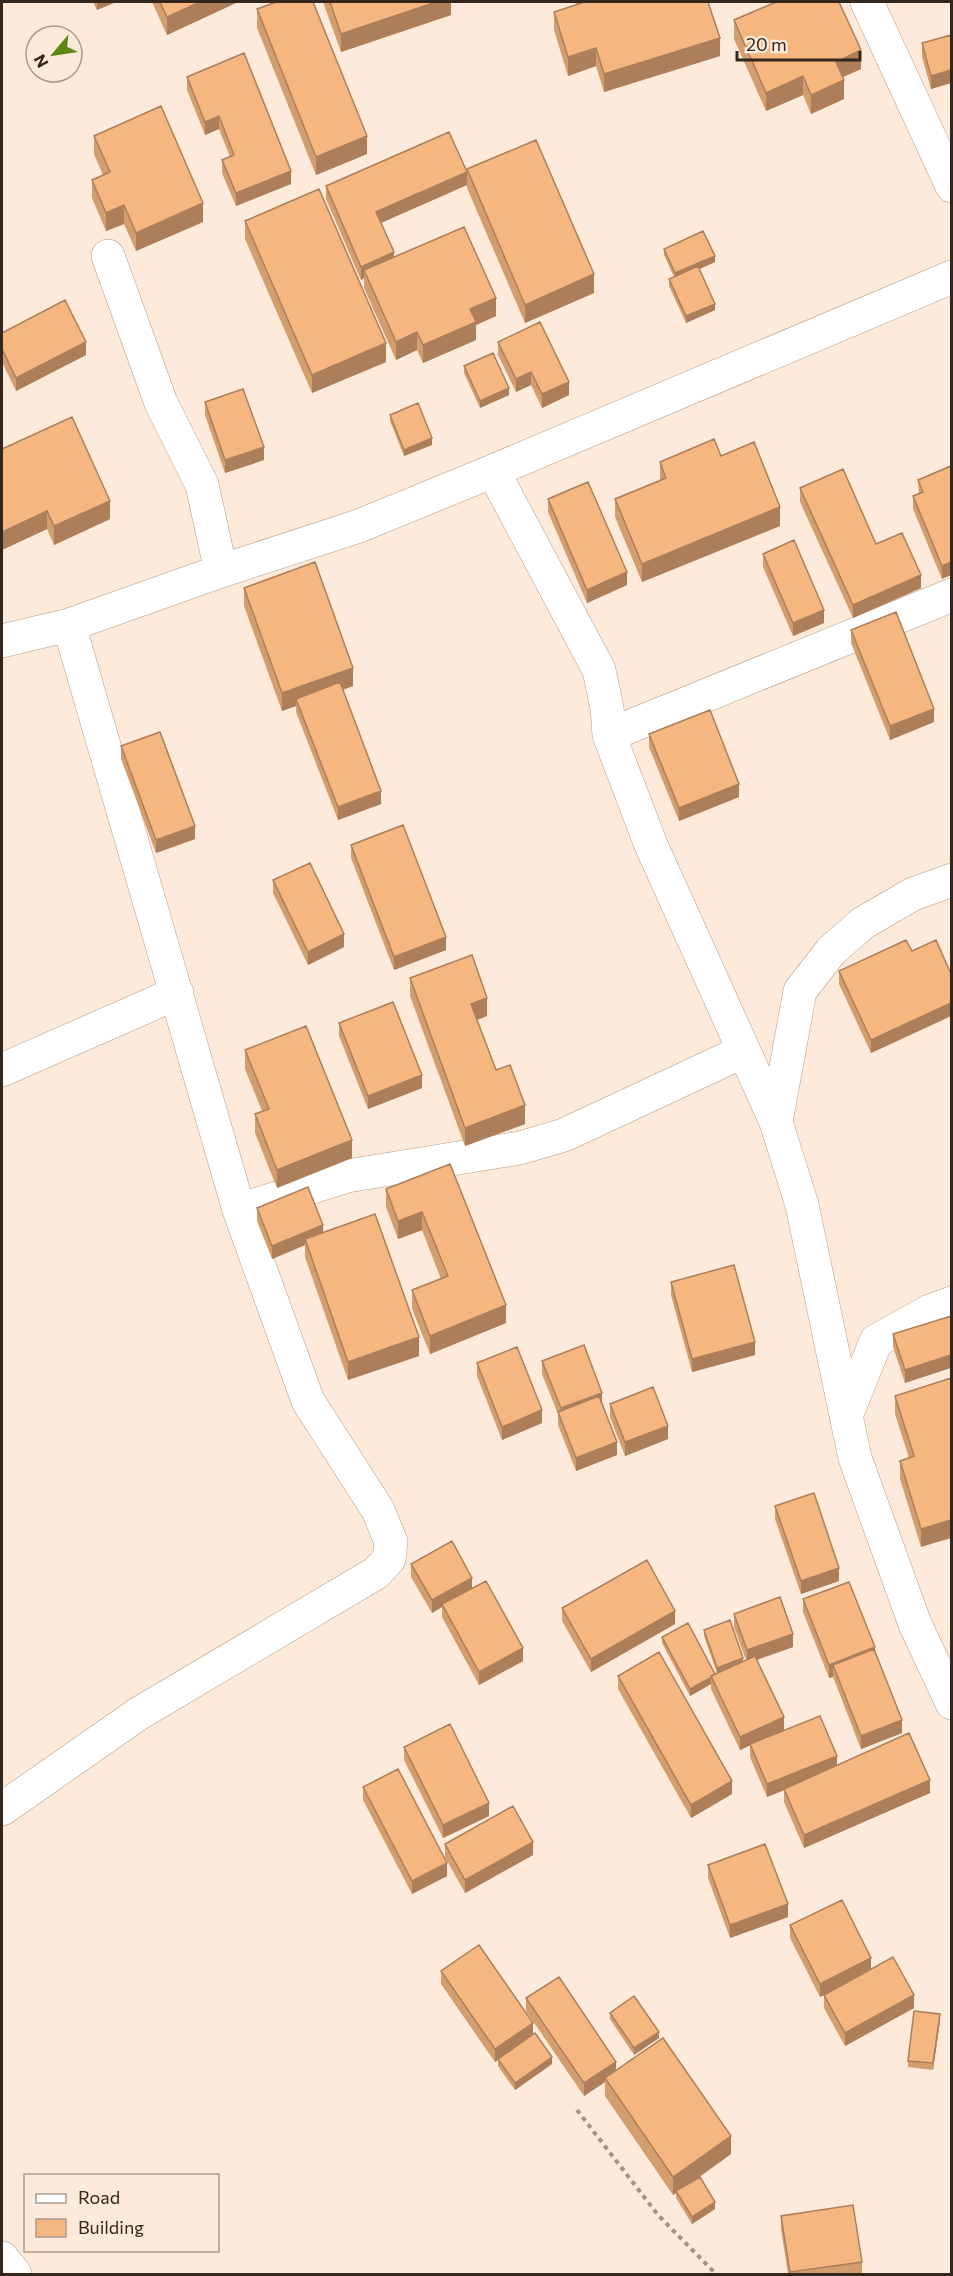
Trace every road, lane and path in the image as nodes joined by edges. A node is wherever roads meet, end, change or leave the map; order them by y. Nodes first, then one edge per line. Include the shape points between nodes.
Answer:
1 (867, 2) edge
2 (951, 186) edge
3 (108, 256) dead end
4 (951, 277) edge
5 (493, 471) junction
6 (221, 571) junction
7 (951, 596) edge
8 (69, 625) junction
9 (2, 642) edge
10 (609, 735) junction
11 (951, 880) edge
12 (177, 993) junction
13 (744, 1051) junction
14 (2, 1070) edge
15 (776, 1122) junction
16 (239, 1210) junction
17 (951, 1303) edge
18 (846, 1416) junction
19 (951, 1703) edge
20 (2, 1809) edge
21 (577, 2110) dead end
22 (2, 2258) edge
23 (15, 2274) edge
24 (716, 2274) edge

1 - 2 street
3 - 6 street via 162,403 202,485
4 - 5 street
5 - 6 street via 359,526
5 - 10 street via 599,670
6 - 8 street
7 - 10 street
8 - 9 street
8 - 12 street
10 - 13 street via 651,846
11 - 15 street via 913,894 863,923 831,951 800,991
12 - 14 street
12 - 16 street
13 - 15 street
13 - 16 street via 564,1135 520,1148 347,1176
15 - 18 street via 802,1205
16 - 20 street via 308,1401 378,1510 391,1542 389,1559 376,1574 138,1714
17 - 18 street via 876,1341
18 - 19 street via 855,1458 915,1624
21 - 24 path via 658,2215
22 - 23 street

